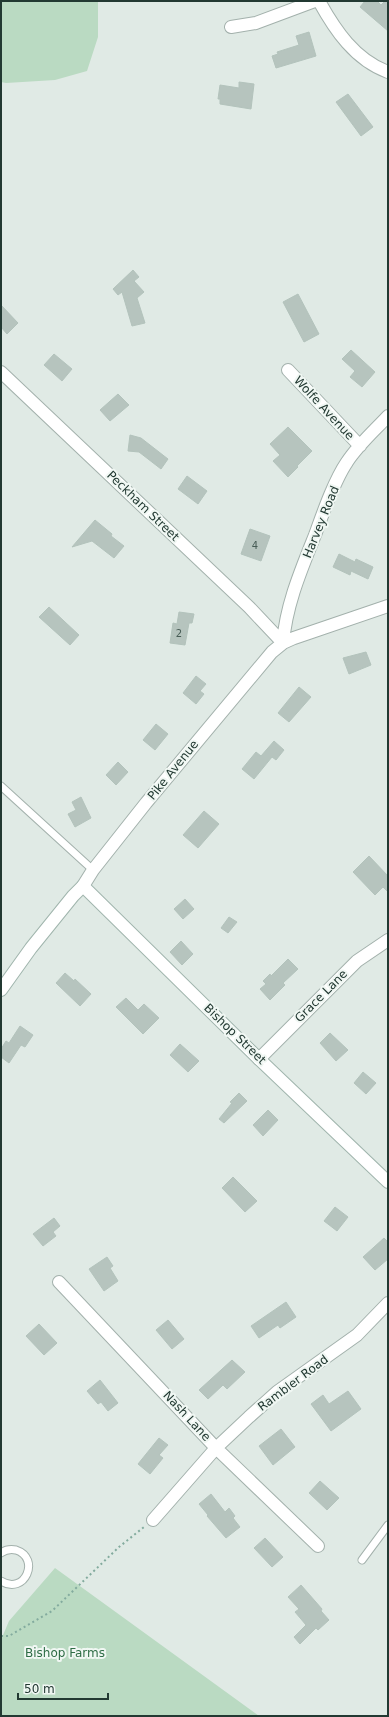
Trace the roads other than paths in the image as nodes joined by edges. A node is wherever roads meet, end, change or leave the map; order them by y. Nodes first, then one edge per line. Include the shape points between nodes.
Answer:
1 (315, 1) edge
2 (319, 1) edge
3 (231, 27) dead end
4 (388, 72) edge
5 (288, 370) dead end
6 (1, 372) edge
7 (388, 416) edge
8 (360, 446) junction
9 (388, 606) edge
10 (283, 643) junction
11 (1, 786) edge
12 (93, 870) junction
13 (83, 886) junction
14 (388, 940) edge
15 (1, 990) edge
16 (259, 1059) junction
17 (388, 1182) edge
18 (59, 1282) dead end
19 (388, 1304) edge
20 (216, 1448) junction
21 (153, 1520) road end
22 (388, 1525) edge
23 (318, 1546) dead end
24 (1, 1553) edge
25 (362, 1560) dead end
26 (1, 1581) edge

1 - 3 street via 256,23
2 - 4 street via 353,49
5 - 8 street, Wolfe Avenue
6 - 10 street, Peckham Street via 249,607
7 - 8 street, Harvey Road
8 - 10 street, Harvey Road via 347,462 324,510 294,590 284,623
9 - 10 street, Pike Avenue
10 - 12 street, Pike Avenue via 200,737
11 - 12 lane
12 - 13 street, Pike Avenue
13 - 15 street, Pike Avenue via 31,948
13 - 16 street, Bishop Street
14 - 16 street, Grace Lane via 357,961
16 - 17 street, Bishop Street
18 - 20 street, Nash Lane
19 - 20 street, Rambler Road via 357,1334 277,1392
20 - 21 street, Rambler Road
20 - 23 street, Nash Lane
22 - 25 lane
24 - 26 lane via 9,1550 20,1552 29,1566 21,1582 10,1584

